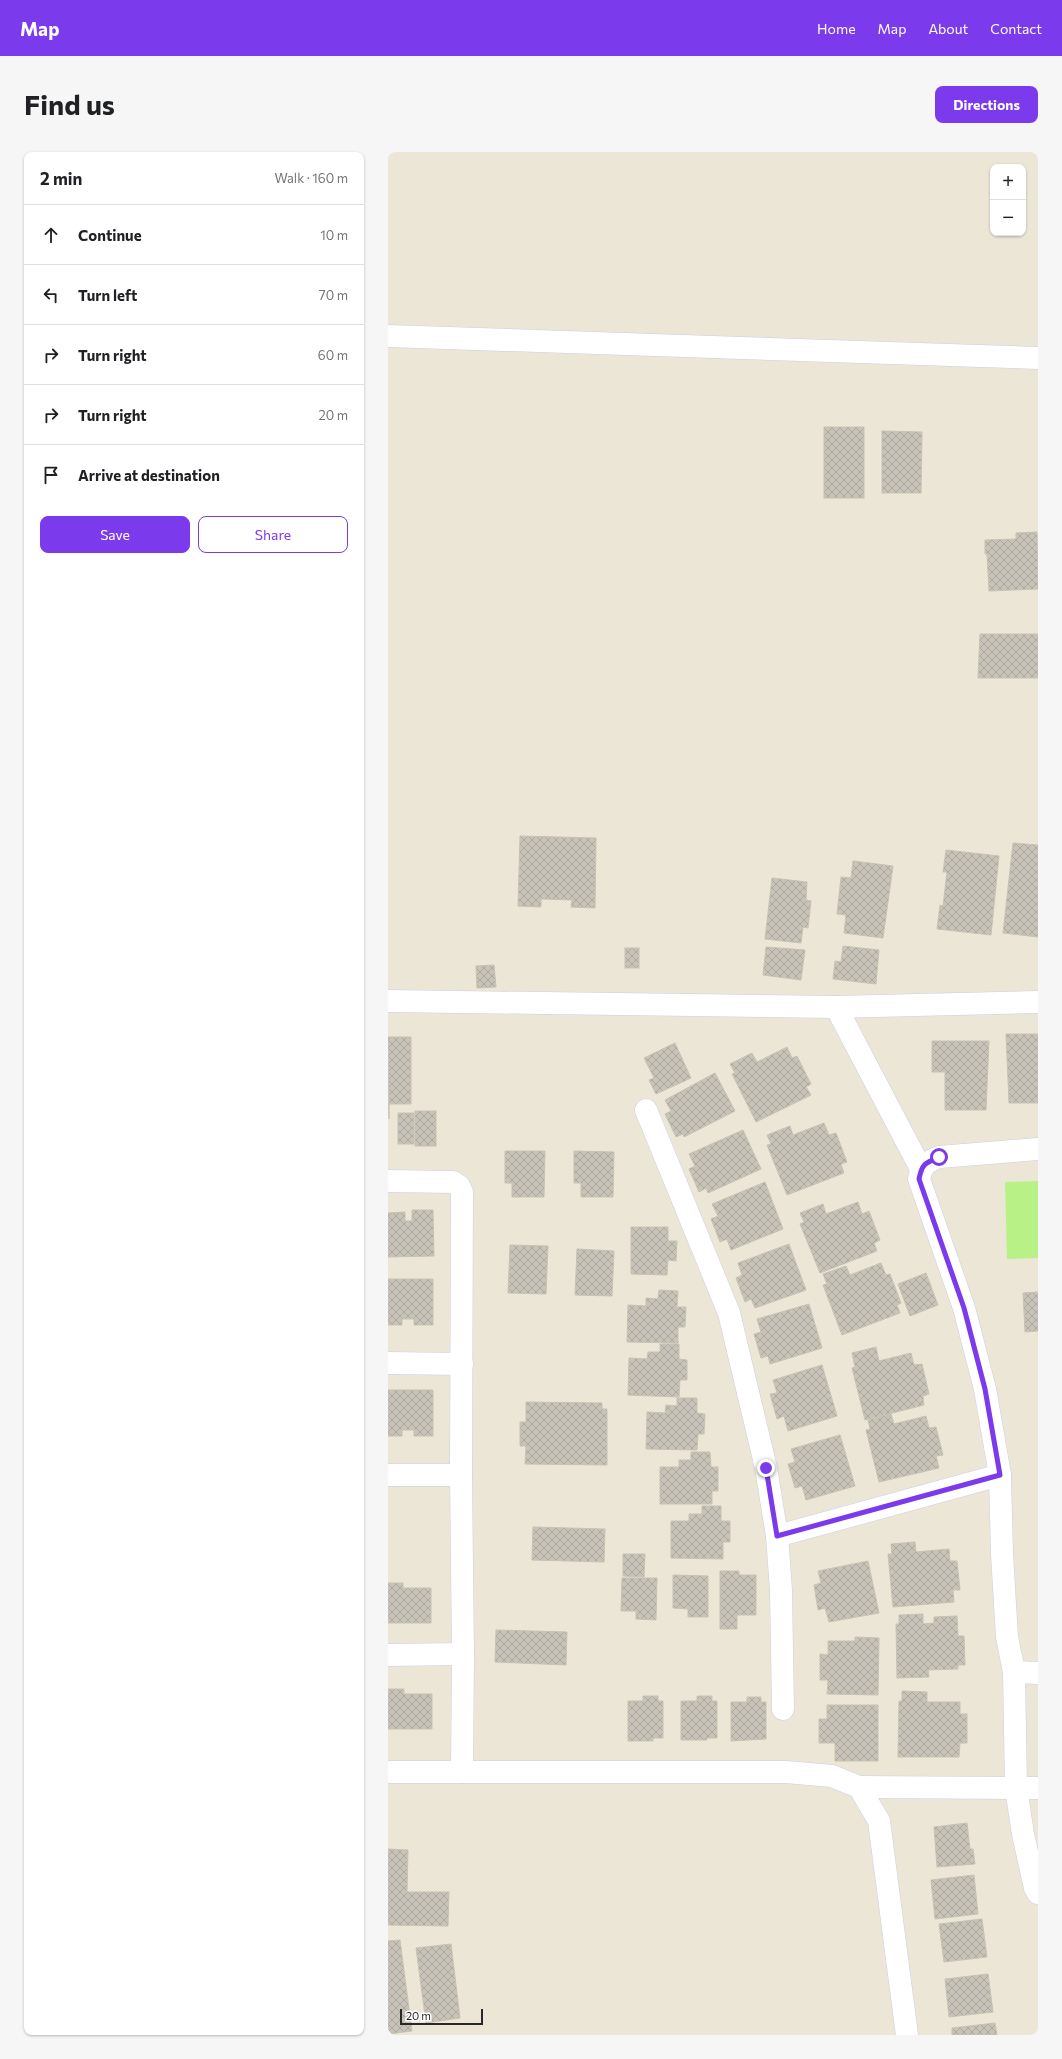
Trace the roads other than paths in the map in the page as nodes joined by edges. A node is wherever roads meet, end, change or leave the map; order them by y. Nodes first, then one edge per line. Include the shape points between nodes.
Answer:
1 (388, 336) edge
2 (1038, 358) edge
3 (388, 1001) edge
4 (1038, 1002) edge
5 (836, 1007) junction
6 (646, 1110) dead end
7 (1038, 1149) edge
8 (921, 1169) junction
9 (388, 1180) edge
10 (388, 1363) edge
11 (462, 1364) junction
12 (388, 1475) edge
13 (460, 1475) junction
14 (1000, 1475) junction
15 (777, 1536) junction
16 (463, 1654) junction
17 (388, 1655) edge
18 (1014, 1672) junction
19 (1038, 1673) edge
20 (782, 1709) dead end
21 (388, 1772) edge
22 (462, 1772) junction
23 (859, 1787) junction
24 (1016, 1788) junction
25 (1038, 1788) edge
26 (1038, 1892) edge
27 (907, 2035) edge

1 - 2 street
3 - 5 street
4 - 5 street
5 - 8 street
6 - 15 street via 729,1313 766,1468
7 - 8 street via 939,1157 926,1163
8 - 14 street via 919,1179 964,1308 985,1389
9 - 11 street via 453,1182 462,1192
10 - 11 street
11 - 13 street
12 - 13 street
13 - 16 street
14 - 15 street
14 - 18 street via 1007,1637
15 - 20 street via 781,1590
16 - 17 street
16 - 22 street
18 - 19 street
18 - 24 street
21 - 22 street
22 - 23 street via 786,1772 832,1776
23 - 24 street
23 - 27 street via 879,1821
24 - 25 street
24 - 26 street via 1023,1834

